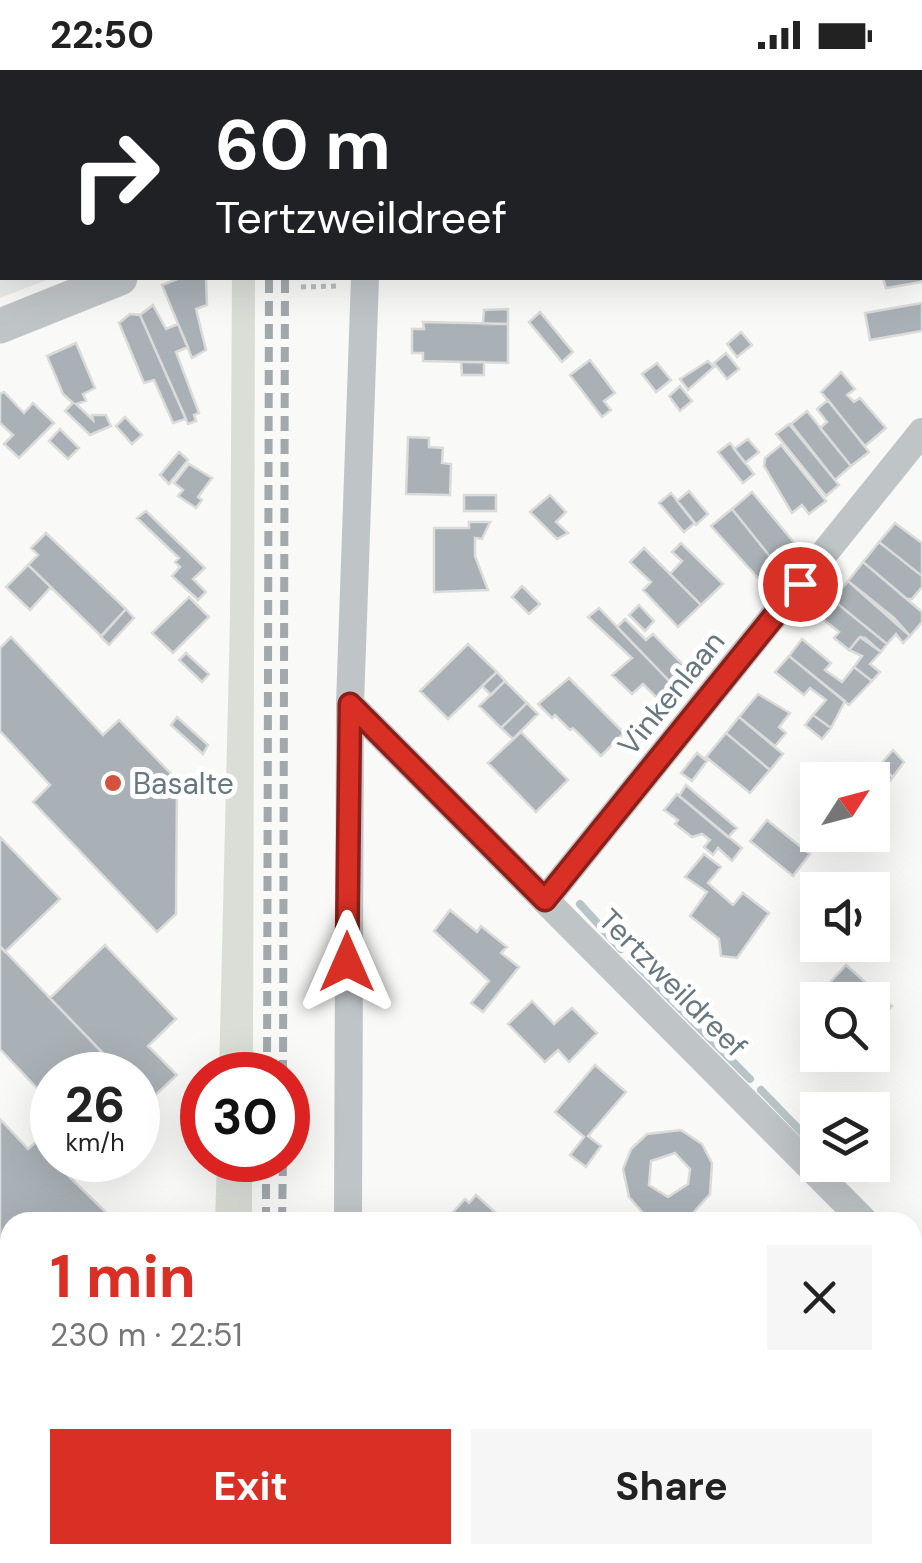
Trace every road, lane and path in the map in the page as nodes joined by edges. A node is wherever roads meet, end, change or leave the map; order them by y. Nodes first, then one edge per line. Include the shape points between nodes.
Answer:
1 (115, 280) edge
2 (334, 286) dead end
3 (301, 288) dead end
4 (365, 290) edge
5 (0, 326) edge
6 (922, 432) edge
7 (350, 704) junction
8 (545, 900) junction
9 (348, 1212) edge
10 (855, 1212) edge

1 - 5 street
2 - 3 path
4 - 7 street
6 - 8 street, Vinkenlaan
7 - 8 street, Tertzweildreef
7 - 9 street
8 - 10 street, Tertzweildreef

